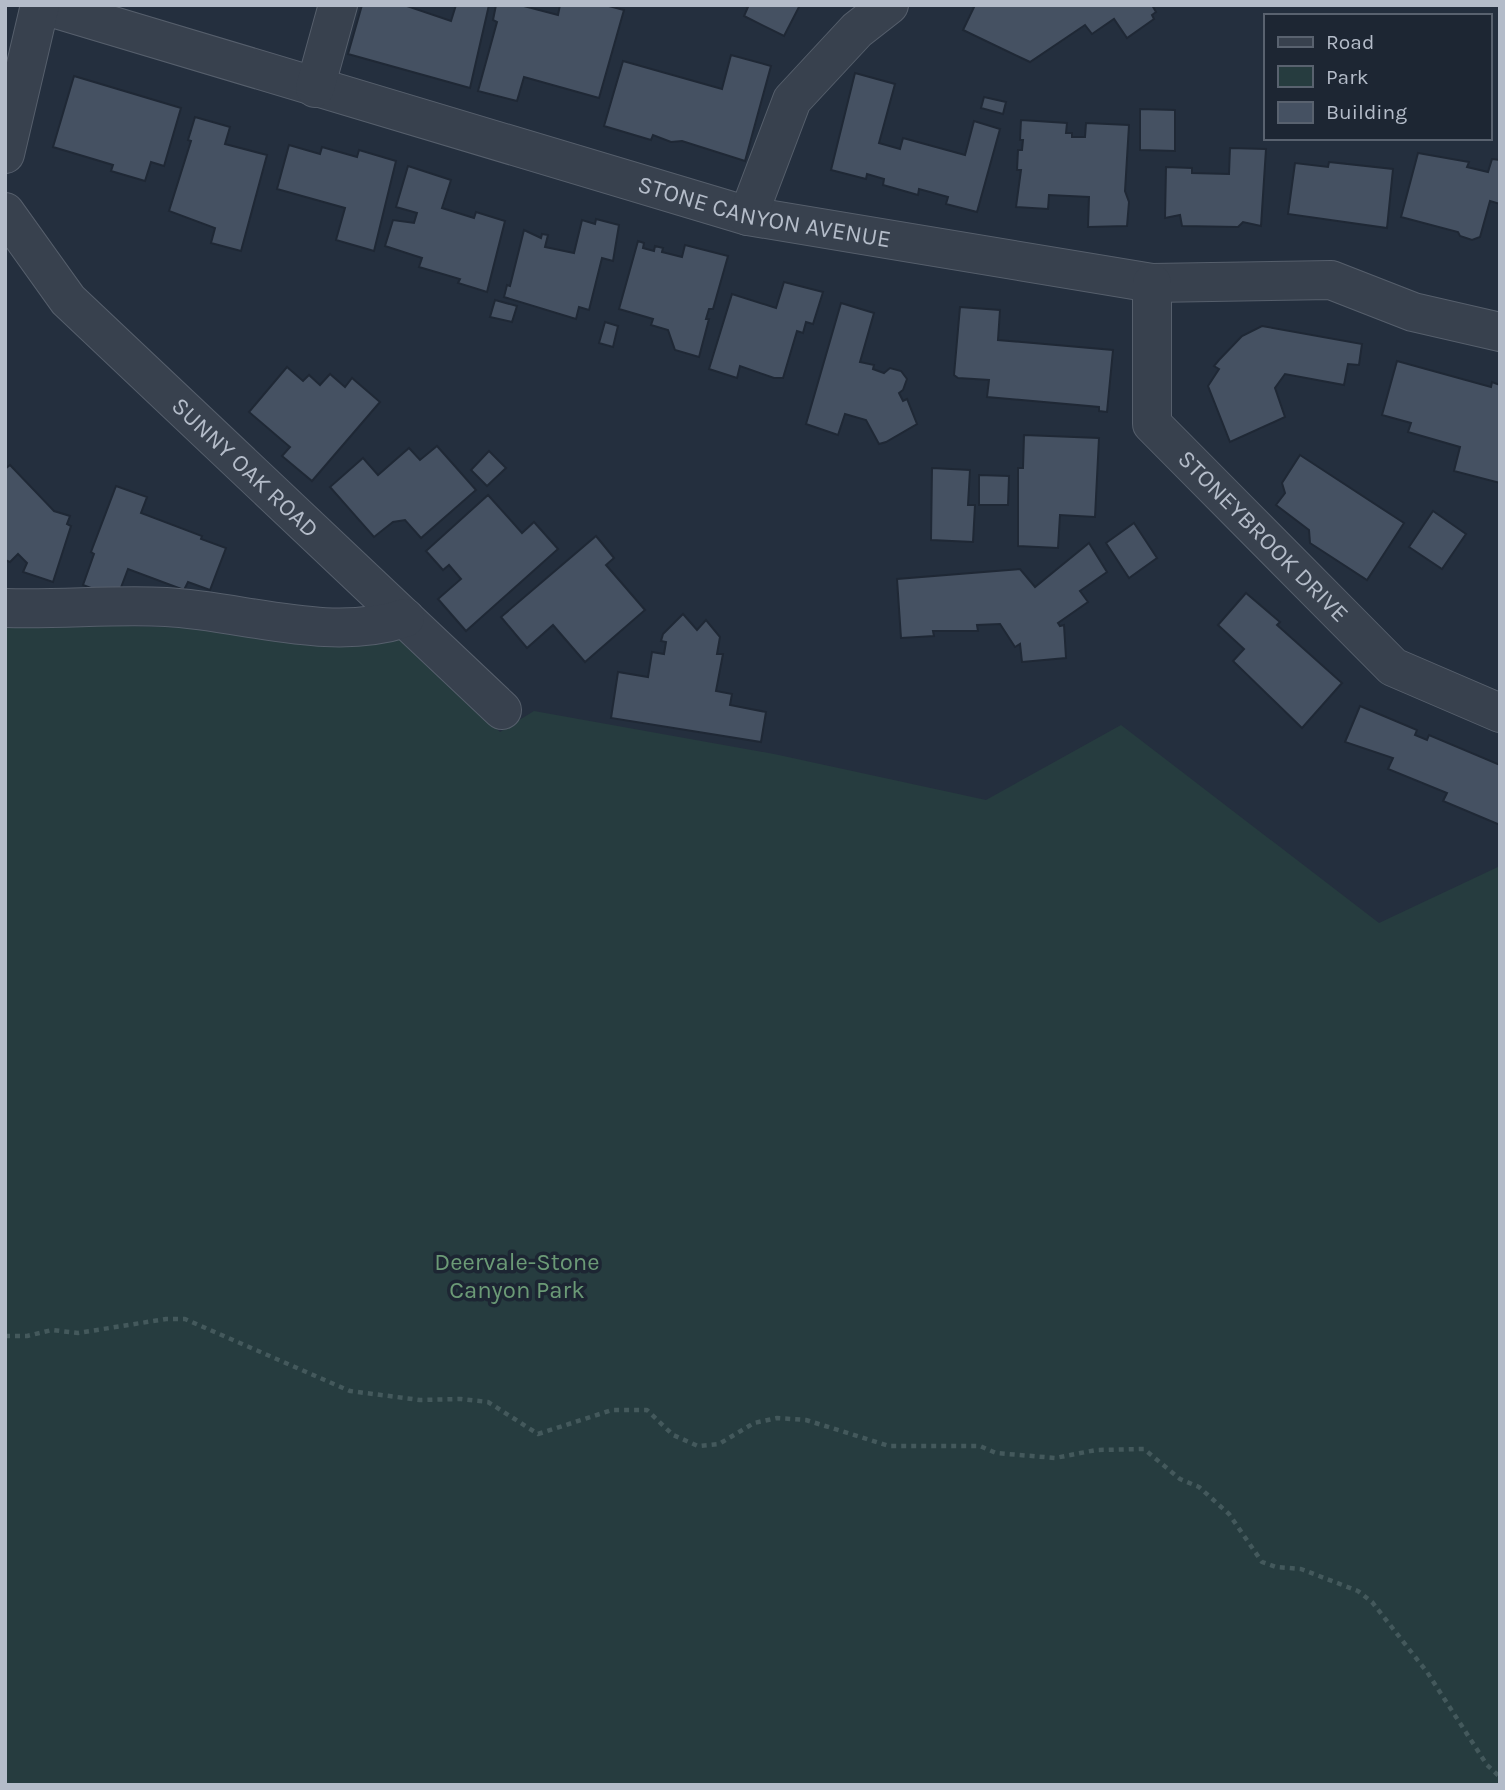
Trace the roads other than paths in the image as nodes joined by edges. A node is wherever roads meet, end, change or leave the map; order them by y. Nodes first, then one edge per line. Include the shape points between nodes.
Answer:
1 (41, 5) edge
2 (338, 5) edge
3 (889, 5) edge
4 (315, 88) junction
5 (5, 153) edge
6 (5, 212) edge
7 (748, 216) junction
8 (1152, 283) junction
9 (1500, 332) edge
10 (5, 608) edge
11 (405, 618) junction
12 (502, 710) dead end
13 (1500, 713) edge

1 - 4 street, STONE CANYON AVENUE
1 - 5 street
2 - 4 street
3 - 7 street via 857,30 792,100
4 - 7 street, STONE CANYON AVENUE
6 - 11 street, SUNNY OAK ROAD via 68,300
7 - 8 street, STONE CANYON AVENUE
8 - 9 street, STONE CANYON AVENUE via 1331,280 1413,312
8 - 13 street, STONEYBROOK DRIVE via 1152,424 1393,667
10 - 11 street via 166,607 340,628 380,626
11 - 12 street, SUNNY OAK ROAD

